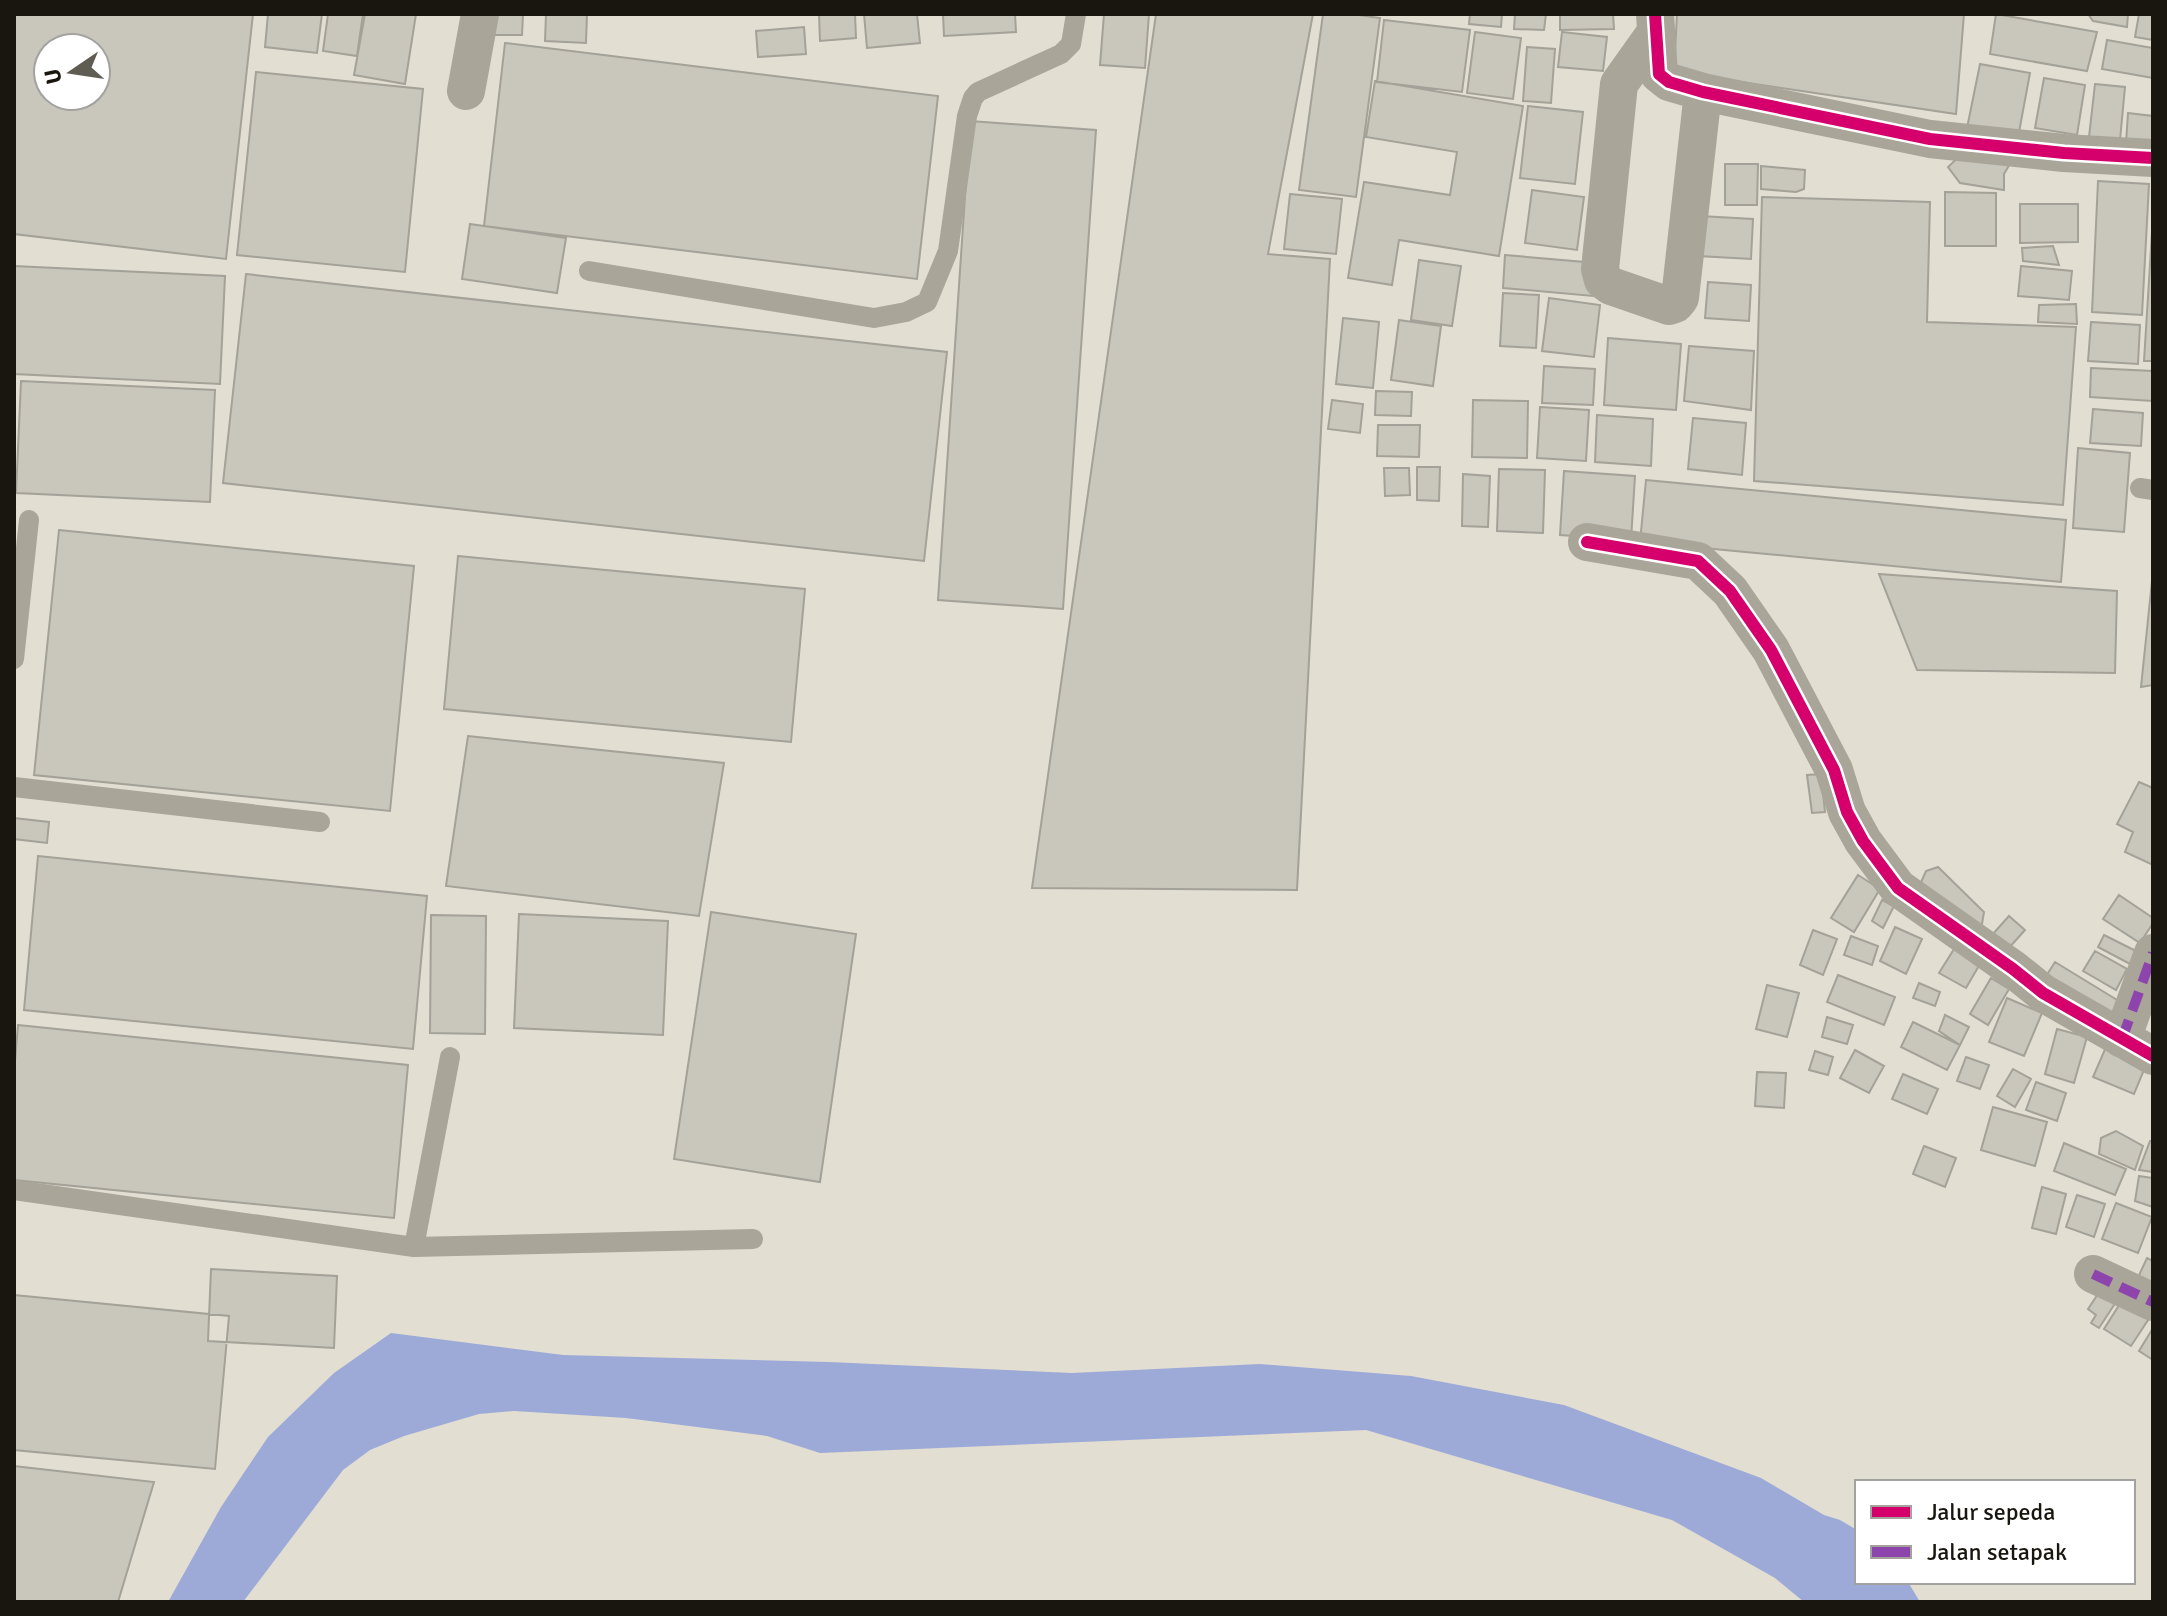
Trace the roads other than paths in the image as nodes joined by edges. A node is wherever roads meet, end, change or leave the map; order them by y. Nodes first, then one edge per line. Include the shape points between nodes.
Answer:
1 (480, 14) edge
2 (1076, 14) edge
3 (1656, 23) edge
4 (466, 91) dead end
5 (1703, 92) junction
6 (2153, 158) edge
7 (589, 271) dead end
8 (29, 520) dead end
9 (1587, 542) dead end
10 (14, 659) edge
11 (14, 787) edge
12 (320, 822) dead end
13 (2153, 953) edge
14 (2138, 1047) edge
15 (450, 1057) dead end
16 (14, 1190) edge
17 (753, 1239) dead end
18 (414, 1247) junction
19 (2093, 1274) dead end
20 (2153, 1302) edge

1 - 4 street
2 - 7 lane via 1071,44 1061,54 973,98 948,251 927,302 874,318
3 - 5 street via 1659,74
3 - 5 street via 1619,84 1600,269 1611,286 1669,306 1680,298
5 - 6 street via 1930,139
8 - 10 lane
9 - 14 street via 1698,561 1730,591 1771,650 1834,770 1847,812 1898,888 2043,993
11 - 12 lane
13 - 14 street
15 - 18 lane
16 - 18 lane
17 - 18 lane
19 - 20 street

